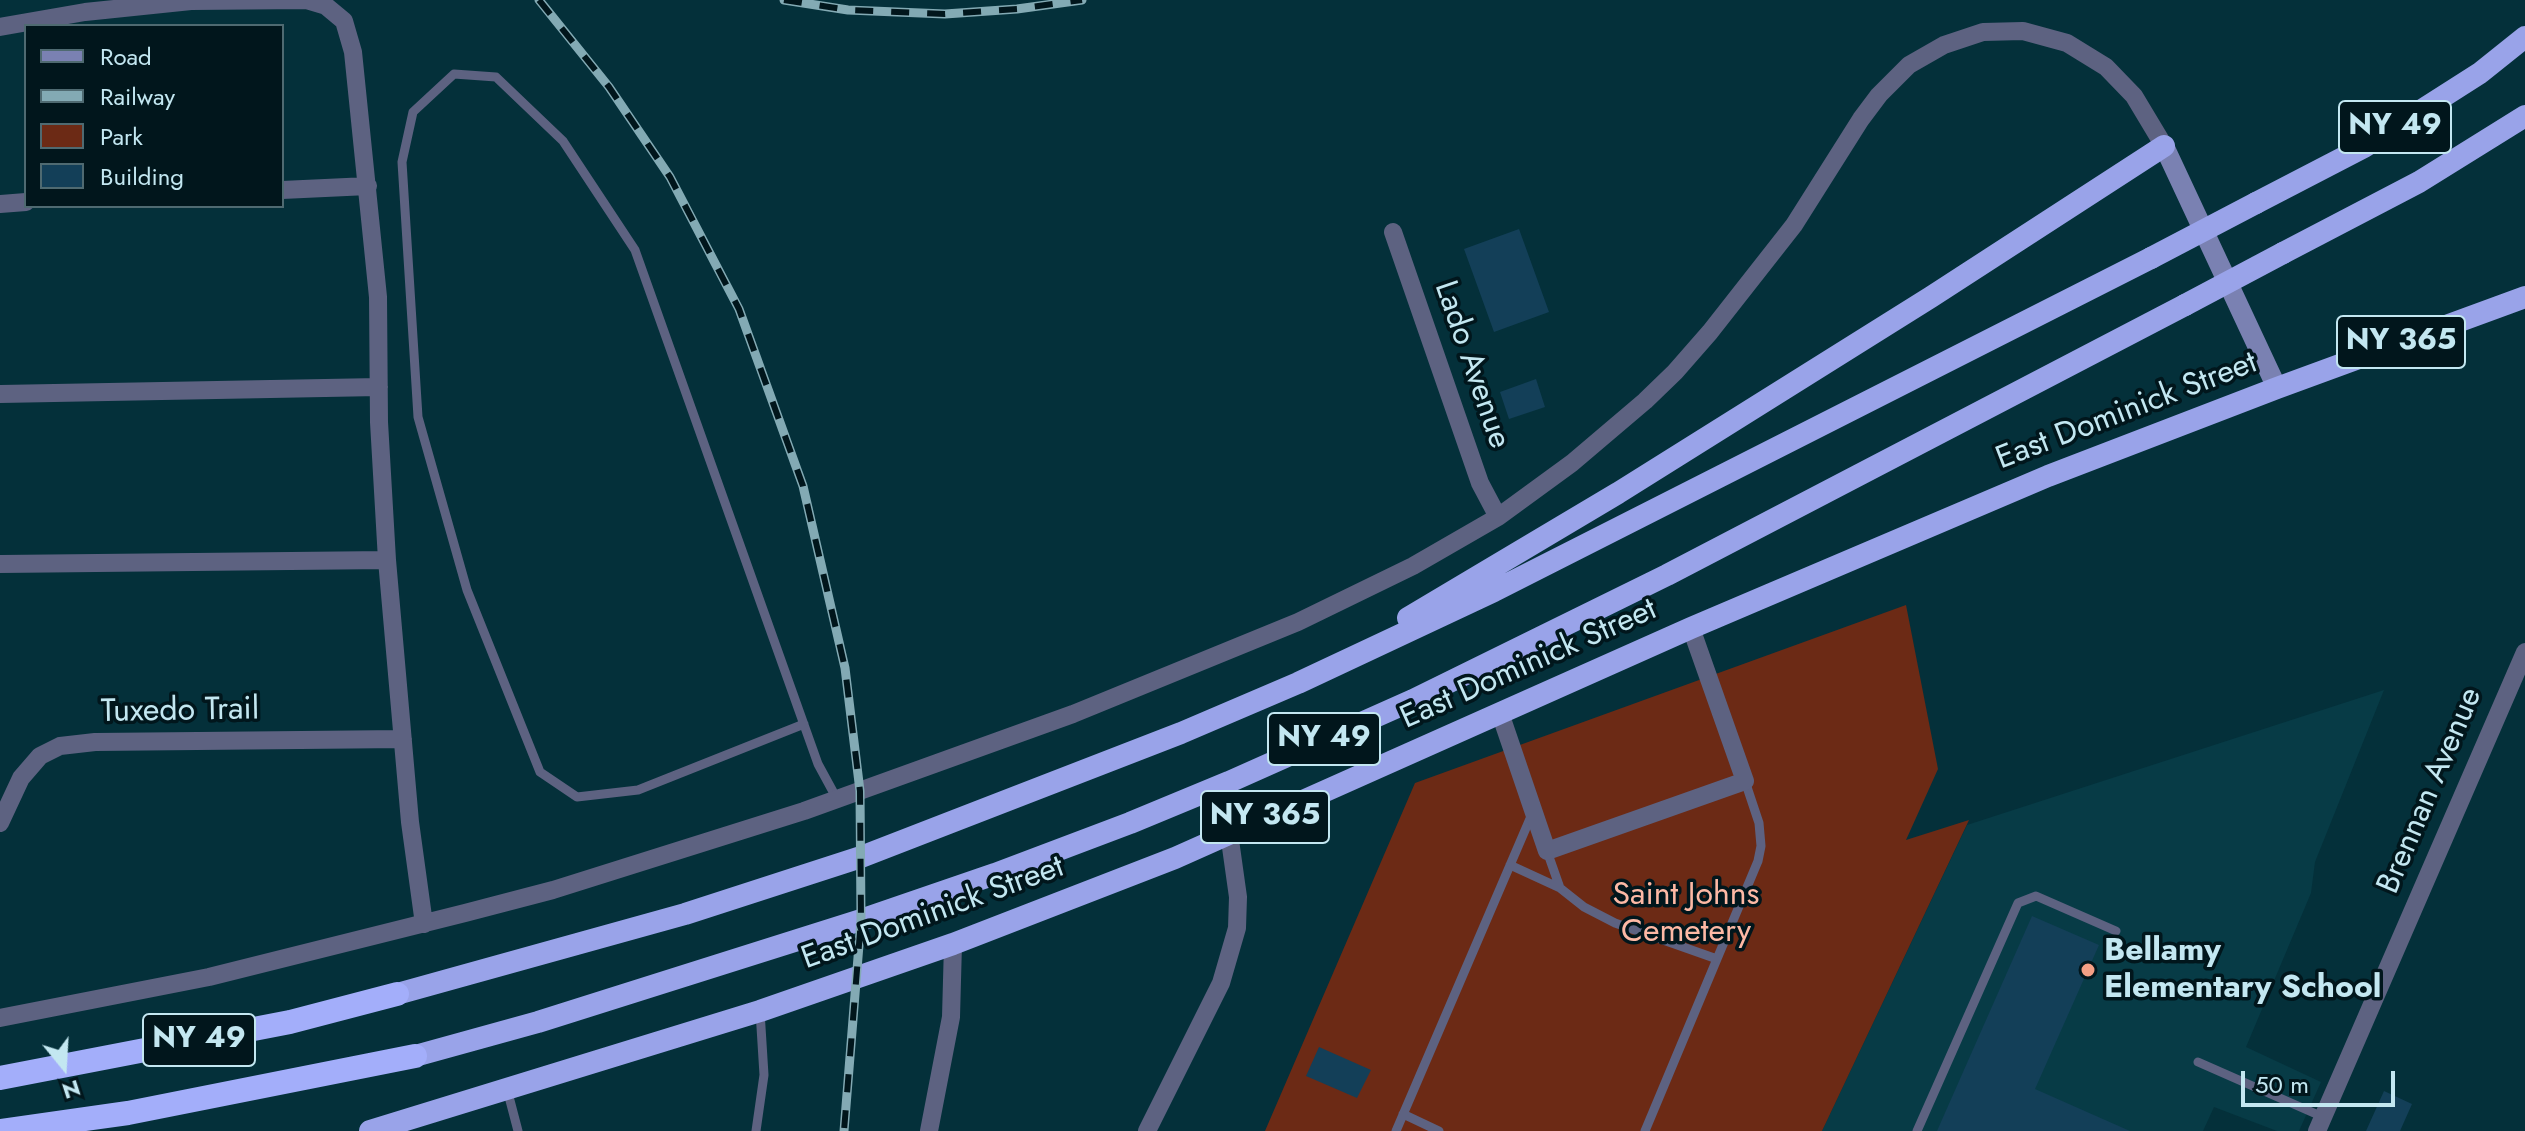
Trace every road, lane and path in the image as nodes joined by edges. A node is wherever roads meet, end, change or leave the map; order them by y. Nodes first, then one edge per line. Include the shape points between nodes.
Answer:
1 (0, 27) edge
2 (2525, 37) edge
3 (2525, 116) edge
4 (2164, 146) junction
5 (368, 186) junction
6 (284, 190) edge
7 (24, 202) edge
8 (0, 204) edge
9 (1393, 232) dead end
10 (2525, 297) edge
11 (379, 387) junction
12 (2277, 388) junction
13 (0, 394) edge
14 (1498, 517) junction
15 (387, 560) junction
16 (0, 564) edge
17 (1691, 628) junction
18 (2525, 652) edge
19 (1298, 683) junction
20 (1500, 713) junction
21 (804, 724) junction
22 (403, 739) junction
23 (1745, 781) junction
24 (837, 799) junction
25 (1533, 811) junction
26 (0, 823) edge
27 (1229, 833) junction
28 (1547, 851) junction
29 (1510, 865) junction
30 (1560, 888) junction
31 (424, 924) junction
32 (2116, 931) dead end
33 (953, 944) junction
34 (1717, 959) junction
35 (397, 994) joint
36 (760, 1011) junction
37 (0, 1018) edge
38 (415, 1056) joint
39 (2198, 1062) dead end
40 (0, 1078) edge
41 (507, 1089) junction
42 (206, 1098) junction
43 (1403, 1114) junction
44 (2320, 1124) edge
45 (377, 1130) edge
46 (0, 1131) edge
47 (108, 1131) edge
48 (518, 1131) edge
49 (756, 1131) edge
50 (929, 1131) edge
51 (1147, 1131) edge
52 (1396, 1131) edge
53 (1439, 1131) edge
54 (1645, 1131) edge
55 (1917, 1131) edge

1 - 5 street via 191,1 306,0 326,6 344,21 353,52
2 - 19 highway, NY 49, bridge via 2480,73 2364,147 1494,591
3 - 38 highway, NY 49, bridge via 2419,182 1653,582 1413,700 1229,782 850,924
4 - 12 main road
4 - 14 street via 2134,96 2106,67 2067,43 2023,31 1983,32 1944,45 1909,65 1879,95 1794,225 1675,372 1572,463
4 - 19 highway via 1631,485
5 - 6 street
5 - 11 street
7 - 8 street
9 - 14 street, Lado Avenue via 1480,483
10 - 12 highway, East Dominick Street / NY 365
11 - 13 street
11 - 15 street
12 - 17 highway, East Dominick Street / NY 365 via 2048,476
14 - 24 street via 1298,622 1073,714
15 - 16 street
15 - 22 street
17 - 20 highway, East Dominick Street / NY 365
17 - 23 street
18 - 44 street, Brennan Avenue
19 - 35 highway, NY 49 via 861,857 685,914
20 - 25 street
20 - 27 highway, East Dominick Street / NY 365
21 - 21 lane via 635,250 563,141 496,77 454,74 413,112 402,162 418,417 467,590 540,772 577,797 638,790
21 - 24 lane
22 - 26 street, Tuxedo Trail via 60,746 40,756 21,778
22 - 31 street
23 - 28 street
23 - 34 lane via 1761,846
24 - 31 street via 566,886
25 - 28 street
25 - 29 lane
27 - 33 highway, East Dominick Street / NY 365
27 - 51 street via 1237,928 1221,983
28 - 30 lane
29 - 30 lane
29 - 43 lane
30 - 34 lane via 1615,923
31 - 37 street via 209,977
32 - 55 lane via 2036,896 2018,903
33 - 36 highway, East Dominick Street / NY 365
33 - 50 street via 951,1017
34 - 54 lane
35 - 40 highway, NY 49 via 290,1022
36 - 41 highway, East Dominick Street / NY 365
36 - 49 lane via 764,1075
38 - 42 highway, NY 49
39 - 44 lane
41 - 45 highway, East Dominick Street / NY 365
41 - 48 lane
42 - 46 highway, NY 49
42 - 47 highway
43 - 52 lane
43 - 53 lane

